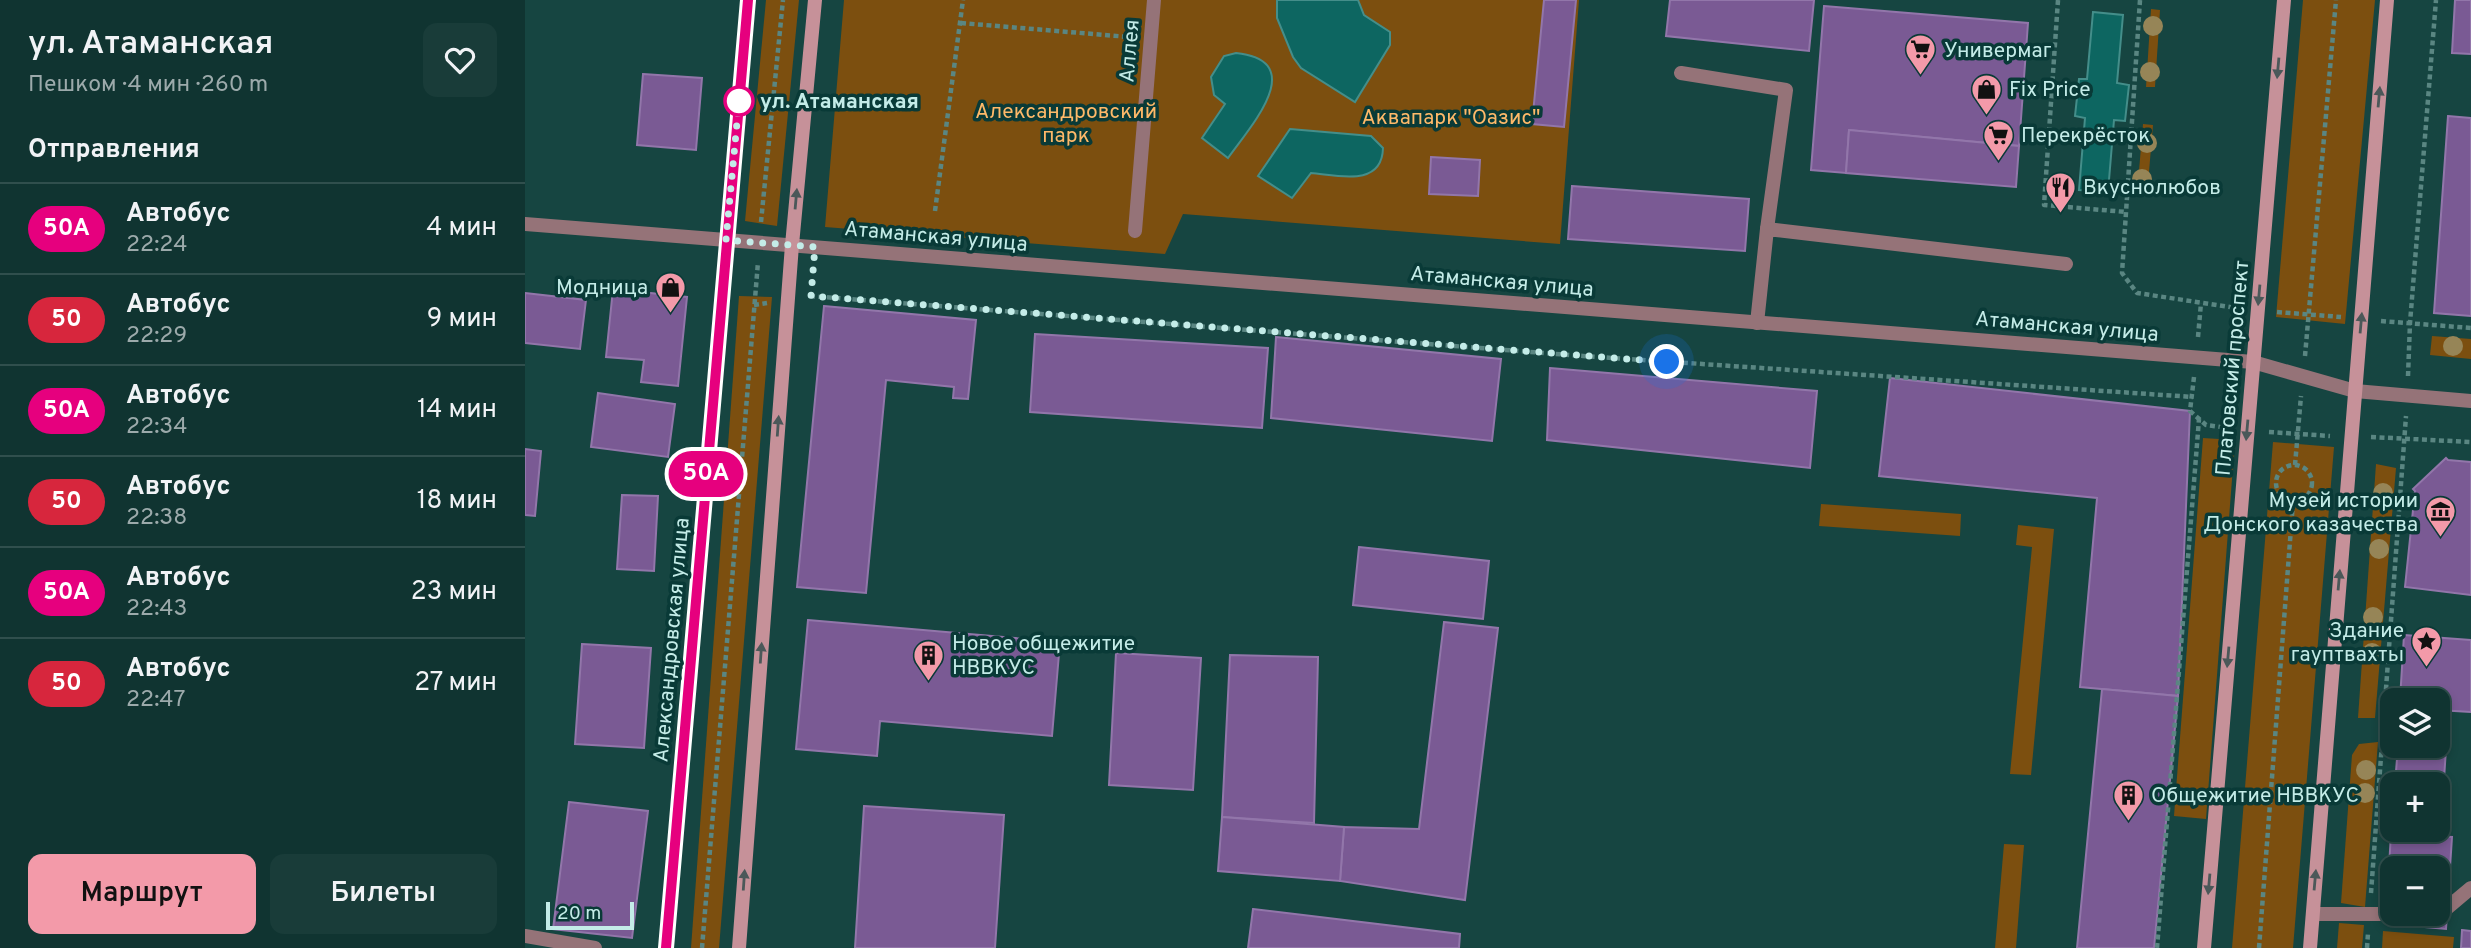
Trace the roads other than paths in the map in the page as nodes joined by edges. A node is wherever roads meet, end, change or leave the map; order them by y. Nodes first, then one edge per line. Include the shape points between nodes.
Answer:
1 (748, 0) edge
2 (815, 0) edge
3 (1154, 0) edge
4 (2284, 0) edge
5 (2387, 0) edge
6 (1681, 73) dead end
7 (525, 224) edge
8 (1767, 229) junction
9 (1135, 231) dead end
10 (726, 240) junction
11 (792, 245) junction
12 (2066, 264) dead end
13 (1757, 323) junction
14 (2253, 362) junction
15 (2355, 391) junction
16 (2471, 401) edge
17 (2471, 888) edge
18 (2450, 906) edge
19 (2313, 914) junction
20 (2380, 914) edge
21 (525, 936) edge
22 (595, 948) edge
23 (666, 948) edge
24 (739, 948) edge
25 (2204, 948) edge
26 (2310, 948) edge

1 - 10 main road, Александровская улица
11 -> 2 main road
3 - 9 street, Аллея
4 -> 14 main road, Платовский проспект
15 -> 5 main road
6 - 8 street via 1786,90
7 - 10 street, Атаманская улица
8 - 12 street
8 - 13 street
10 - 11 street, Атаманская улица
10 - 23 main road, Александровская улица
11 - 13 street, Атаманская улица
24 -> 11 main road
13 - 14 street, Атаманская улица
14 - 15 street, Атаманская улица
14 -> 25 main road, Платовский проспект
15 - 16 street, Атаманская улица
19 -> 15 main road
17 - 18 street
19 - 20 street
19 - 26 main road
21 - 22 street

